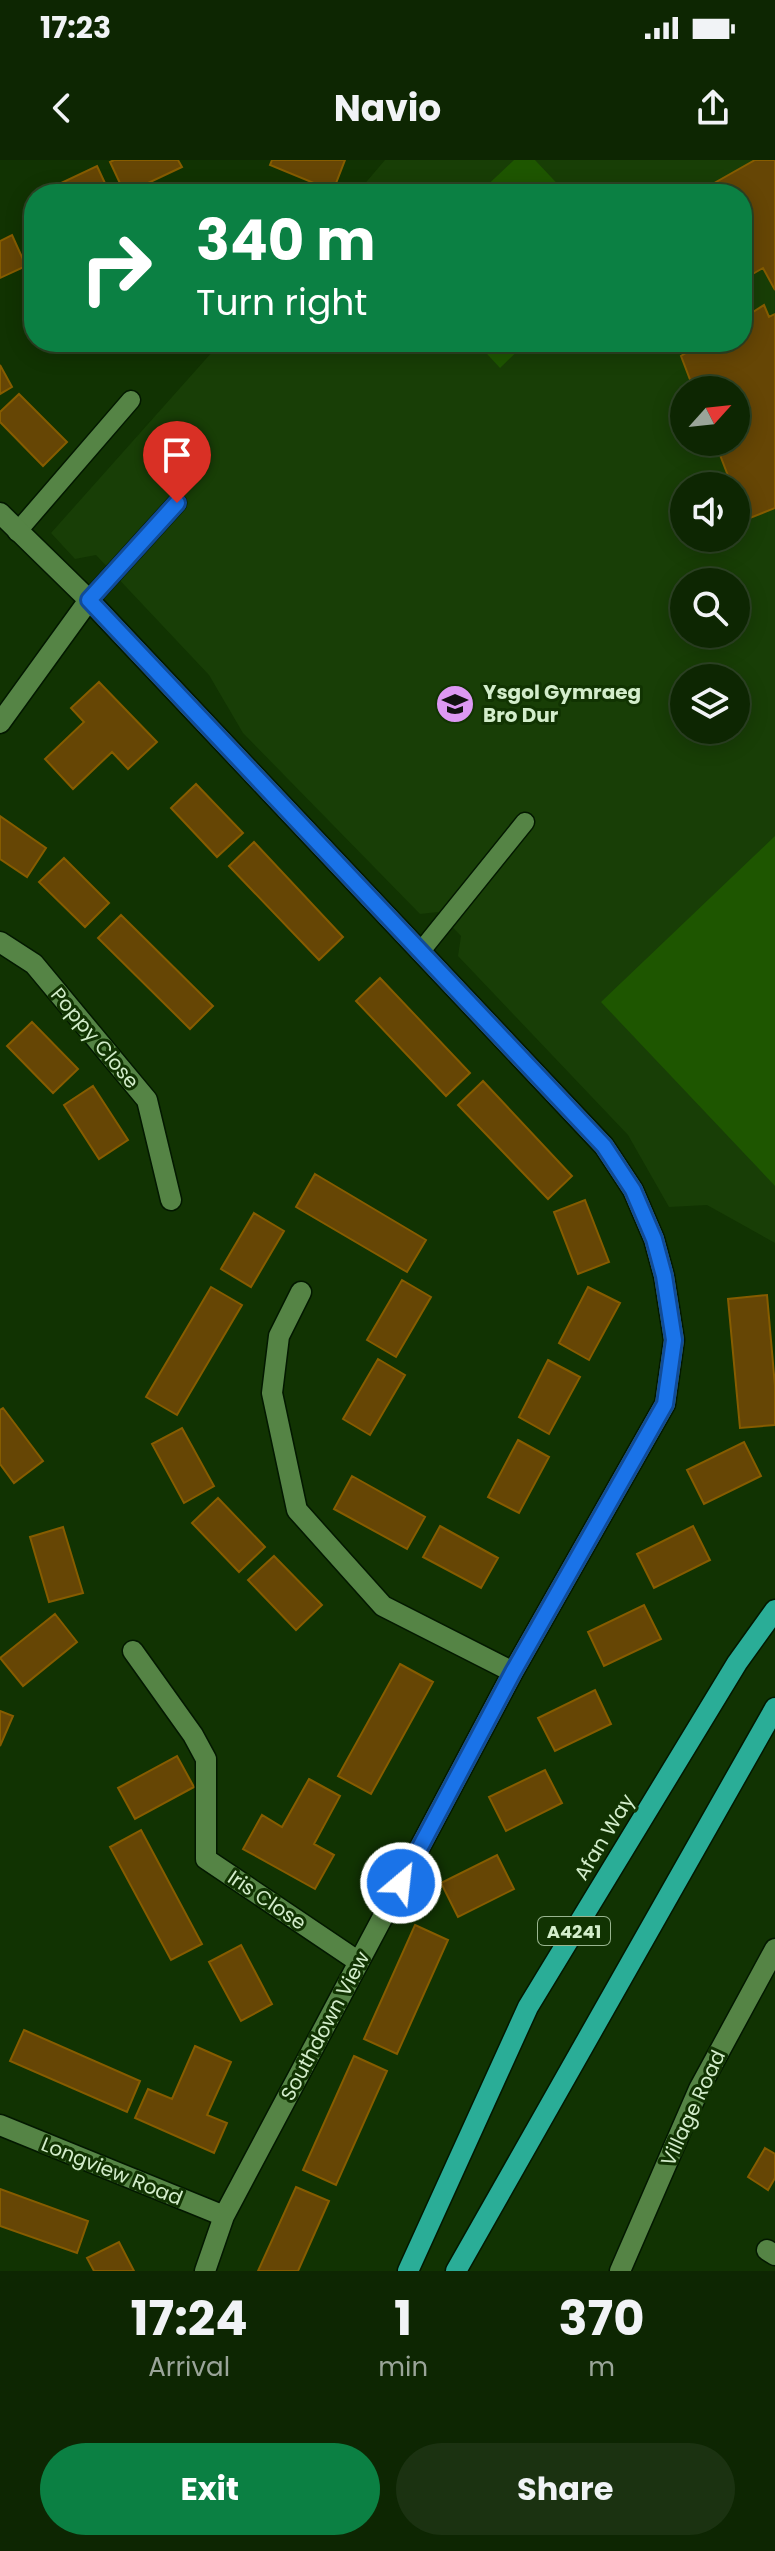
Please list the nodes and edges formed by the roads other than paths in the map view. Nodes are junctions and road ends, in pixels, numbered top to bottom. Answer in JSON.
{"nodes":[{"id":1,"x":131,"y":400,"type":"dead end"},
{"id":2,"x":177,"y":503,"type":"dead end"},
{"id":3,"x":0,"y":513,"type":"edge"},
{"id":4,"x":17,"y":532,"type":"junction"},
{"id":5,"x":89,"y":600,"type":"junction"},
{"id":6,"x":0,"y":723,"type":"edge"},
{"id":7,"x":525,"y":822,"type":"dead end"},
{"id":8,"x":0,"y":942,"type":"edge"},
{"id":9,"x":421,"y":951,"type":"junction"},
{"id":10,"x":171,"y":1200,"type":"dead end"},
{"id":11,"x":301,"y":1292,"type":"dead end"},
{"id":12,"x":775,"y":1610,"type":"edge"},
{"id":13,"x":133,"y":1651,"type":"dead end"},
{"id":14,"x":513,"y":1672,"type":"junction"},
{"id":15,"x":775,"y":1708,"type":"edge"},
{"id":16,"x":775,"y":1949,"type":"edge"},
{"id":17,"x":359,"y":1962,"type":"junction"},
{"id":18,"x":0,"y":2125,"type":"edge"},
{"id":19,"x":224,"y":2216,"type":"junction"},
{"id":20,"x":205,"y":2271,"type":"edge"},
{"id":21,"x":408,"y":2271,"type":"edge"},
{"id":22,"x":456,"y":2271,"type":"edge"},
{"id":23,"x":620,"y":2271,"type":"edge"}],
"edges":[{"from":1,"to":4,"type":"lane"},
{"from":2,"to":5,"type":"lane"},
{"from":3,"to":4,"type":"street","name":"Southdown View"},
{"from":4,"to":5,"type":"street","name":"Southdown View"},
{"from":5,"to":6,"type":"street"},
{"from":5,"to":9,"type":"street","name":"Southdown View"},
{"from":7,"to":9,"type":"lane"},
{"from":8,"to":10,"type":"street","name":"Poppy Close"},
{"from":9,"to":14,"type":"street","name":"Southdown View"},
{"from":11,"to":14,"type":"street"},
{"from":12,"to":21,"type":"main road","name":"Afan Way","number":"A4241"},
{"from":13,"to":17,"type":"street","name":"Iris Close"},
{"from":14,"to":17,"type":"street","name":"Southdown View"},
{"from":15,"to":22,"type":"main road","number":"A4241"},
{"from":16,"to":23,"type":"street","name":"Village Road"},
{"from":17,"to":19,"type":"street","name":"Southdown View"},
{"from":18,"to":19,"type":"street","name":"Longview Road"},
{"from":19,"to":20,"type":"street","name":"Southdown View"}]}
